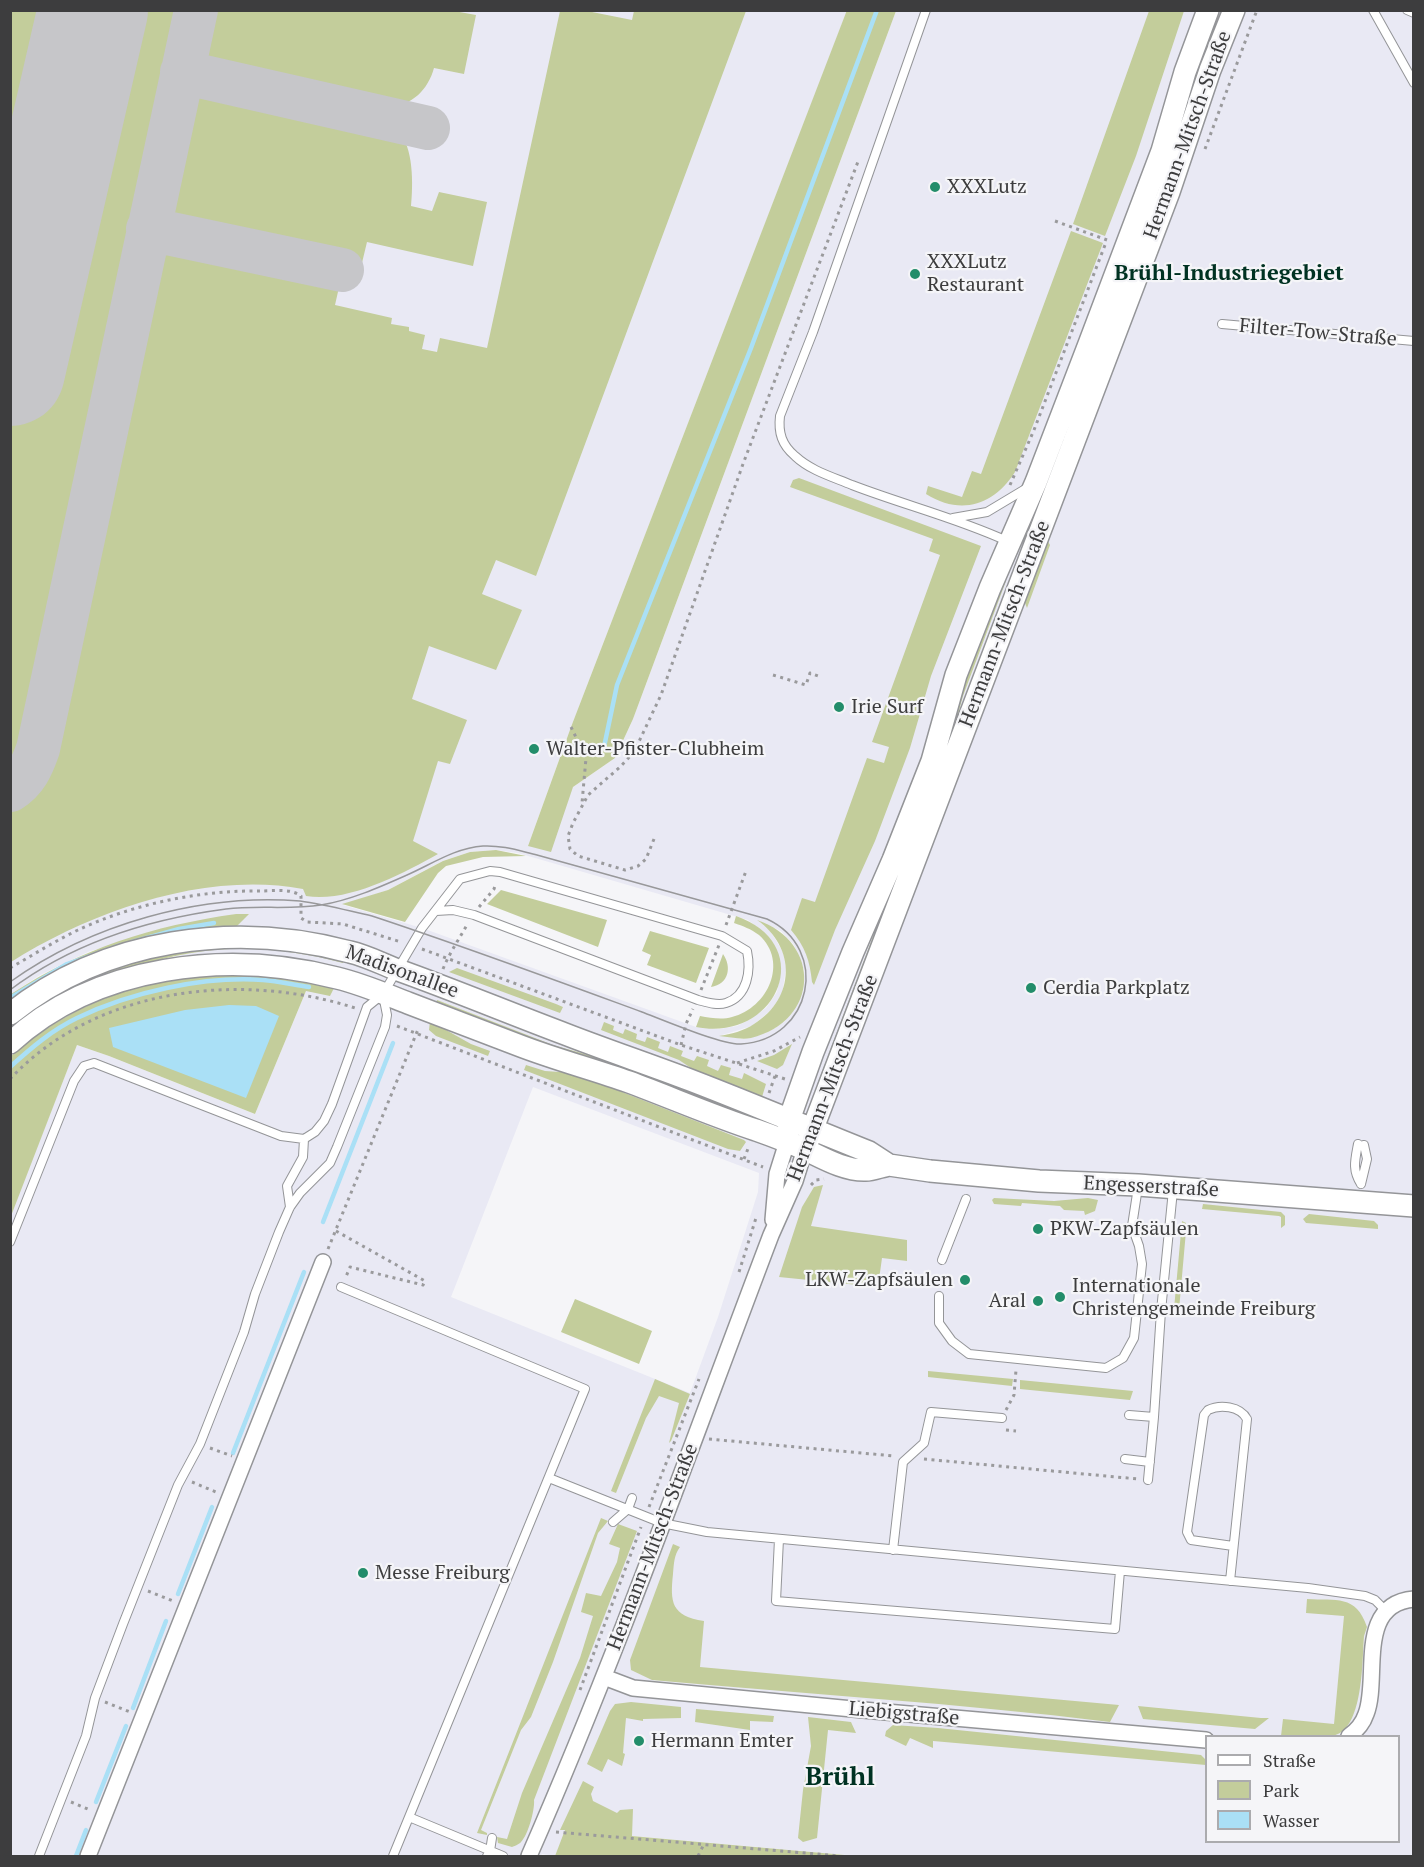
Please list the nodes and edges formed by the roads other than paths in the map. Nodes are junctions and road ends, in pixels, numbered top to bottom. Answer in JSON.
{"nodes":[{"id":1,"x":926,"y":10,"type":"edge"},
{"id":2,"x":1208,"y":10,"type":"edge"},
{"id":3,"x":1234,"y":10,"type":"edge"},
{"id":4,"x":1373,"y":10,"type":"edge"},
{"id":5,"x":1407,"y":10,"type":"edge"},
{"id":6,"x":1413,"y":13,"type":"edge"},
{"id":7,"x":1413,"y":83,"type":"edge"},
{"id":8,"x":1222,"y":324,"type":"dead end"},
{"id":9,"x":1413,"y":341,"type":"edge"},
{"id":10,"x":1036,"y":482,"type":"junction"},
{"id":11,"x":952,"y":519,"type":"junction"},
{"id":12,"x":1010,"y":543,"type":"junction"},
{"id":13,"x":1032,"y":552,"type":"junction"},
{"id":14,"x":436,"y":911,"type":"junction"},
{"id":15,"x":397,"y":969,"type":"junction"},
{"id":16,"x":383,"y":994,"type":"junction"},
{"id":17,"x":10,"y":1014,"type":"edge"},
{"id":18,"x":10,"y":1043,"type":"edge"},
{"id":19,"x":789,"y":1120,"type":"junction"},
{"id":20,"x":304,"y":1139,"type":"junction"},
{"id":21,"x":801,"y":1140,"type":"junction"},
{"id":22,"x":1138,"y":1185,"type":"junction"},
{"id":23,"x":1173,"y":1188,"type":"junction"},
{"id":24,"x":966,"y":1199,"type":"dead end"},
{"id":25,"x":1413,"y":1206,"type":"edge"},
{"id":26,"x":290,"y":1207,"type":"junction"},
{"id":27,"x":10,"y":1242,"type":"edge"},
{"id":28,"x":942,"y":1260,"type":"dead end"},
{"id":29,"x":323,"y":1262,"type":"dead end"},
{"id":30,"x":341,"y":1287,"type":"road end"},
{"id":31,"x":939,"y":1296,"type":"dead end"},
{"id":32,"x":1129,"y":1415,"type":"dead end"},
{"id":33,"x":1154,"y":1417,"type":"junction"},
{"id":34,"x":1002,"y":1418,"type":"road end"},
{"id":35,"x":1125,"y":1459,"type":"dead end"},
{"id":36,"x":1150,"y":1462,"type":"junction"},
{"id":37,"x":549,"y":1478,"type":"junction"},
{"id":38,"x":1146,"y":1480,"type":"road end"},
{"id":39,"x":632,"y":1498,"type":"dead end"},
{"id":40,"x":628,"y":1509,"type":"junction"},
{"id":41,"x":613,"y":1522,"type":"dead end"},
{"id":42,"x":662,"y":1522,"type":"junction"},
{"id":43,"x":779,"y":1539,"type":"junction"},
{"id":44,"x":1233,"y":1546,"type":"junction"},
{"id":45,"x":892,"y":1550,"type":"junction"},
{"id":46,"x":1120,"y":1571,"type":"junction"},
{"id":47,"x":1230,"y":1581,"type":"junction"},
{"id":48,"x":1413,"y":1599,"type":"edge"},
{"id":49,"x":1386,"y":1611,"type":"junction"},
{"id":50,"x":604,"y":1677,"type":"junction"},
{"id":51,"x":1351,"y":1735,"type":"edge"},
{"id":52,"x":1205,"y":1740,"type":"edge"},
{"id":53,"x":409,"y":1817,"type":"junction"},
{"id":54,"x":492,"y":1838,"type":"dead end"},
{"id":55,"x":489,"y":1854,"type":"edge"},
{"id":56,"x":39,"y":1857,"type":"edge"},
{"id":57,"x":88,"y":1857,"type":"edge"},
{"id":58,"x":393,"y":1857,"type":"edge"},
{"id":59,"x":503,"y":1857,"type":"edge"},
{"id":60,"x":529,"y":1857,"type":"edge"}],
"edges":[{"from":1,"to":11,"type":"lane"},
{"from":2,"to":10,"type":"main road","name":"Hermann-Mitsch-Straße"},
{"from":3,"to":13,"type":"main road","name":"Hermann-Mitsch-Straße"},
{"from":4,"to":7,"type":"lane"},
{"from":5,"to":6,"type":"lane"},
{"from":8,"to":9,"type":"lane","name":"Filter-Tow-Straße"},
{"from":10,"to":11,"type":"lane"},
{"from":10,"to":12,"type":"main road","name":"Hermann-Mitsch-Straße"},
{"from":11,"to":12,"type":"lane"},
{"from":12,"to":13,"type":"main road"},
{"from":12,"to":19,"type":"main road","name":"Hermann-Mitsch-Straße"},
{"from":13,"to":21,"type":"main road","name":"Hermann-Mitsch-Straße"},
{"from":14,"to":14,"type":"lane"},
{"from":14,"to":15,"type":"lane"},
{"from":15,"to":16,"type":"lane"},
{"from":15,"to":17,"type":"main road","name":"Madisonallee"},
{"from":15,"to":19,"type":"main road","name":"Madisonallee"},
{"from":16,"to":18,"type":"main road","name":"Madisonallee"},
{"from":16,"to":20,"type":"lane"},
{"from":16,"to":21,"type":"main road","name":"Madisonallee"},
{"from":16,"to":26,"type":"lane"},
{"from":19,"to":21,"type":"main road","name":"Hermann-Mitsch-Straße"},
{"from":20,"to":26,"type":"lane"},
{"from":20,"to":27,"type":"lane"},
{"from":21,"to":22,"type":"main road","name":"Engesserstraße"},
{"from":21,"to":42,"type":"street","name":"Hermann-Mitsch-Straße"},
{"from":22,"to":23,"type":"main road","name":"Engesserstraße"},
{"from":22,"to":31,"type":"lane"},
{"from":23,"to":25,"type":"main road","name":"Engesserstraße"},
{"from":23,"to":33,"type":"lane"},
{"from":24,"to":28,"type":"lane"},
{"from":26,"to":56,"type":"lane"},
{"from":29,"to":57,"type":"street"},
{"from":30,"to":37,"type":"lane"},
{"from":32,"to":33,"type":"lane"},
{"from":33,"to":36,"type":"lane"},
{"from":34,"to":45,"type":"lane"},
{"from":35,"to":36,"type":"lane"},
{"from":36,"to":38,"type":"lane"},
{"from":37,"to":40,"type":"lane"},
{"from":37,"to":53,"type":"lane"},
{"from":39,"to":40,"type":"lane"},
{"from":40,"to":41,"type":"lane"},
{"from":40,"to":42,"type":"lane"},
{"from":42,"to":43,"type":"lane"},
{"from":42,"to":50,"type":"street","name":"Hermann-Mitsch-Straße"},
{"from":43,"to":45,"type":"lane"},
{"from":43,"to":46,"type":"lane"},
{"from":44,"to":44,"type":"lane"},
{"from":44,"to":47,"type":"lane"},
{"from":45,"to":46,"type":"lane"},
{"from":46,"to":47,"type":"lane"},
{"from":47,"to":49,"type":"lane"},
{"from":48,"to":49,"type":"street"},
{"from":49,"to":51,"type":"street"},
{"from":50,"to":52,"type":"street","name":"Liebigstraße"},
{"from":50,"to":60,"type":"street","name":"Hermann-Mitsch-Straße"},
{"from":53,"to":55,"type":"lane"},
{"from":53,"to":58,"type":"lane"},
{"from":54,"to":55,"type":"lane"},
{"from":55,"to":59,"type":"lane"}]}
